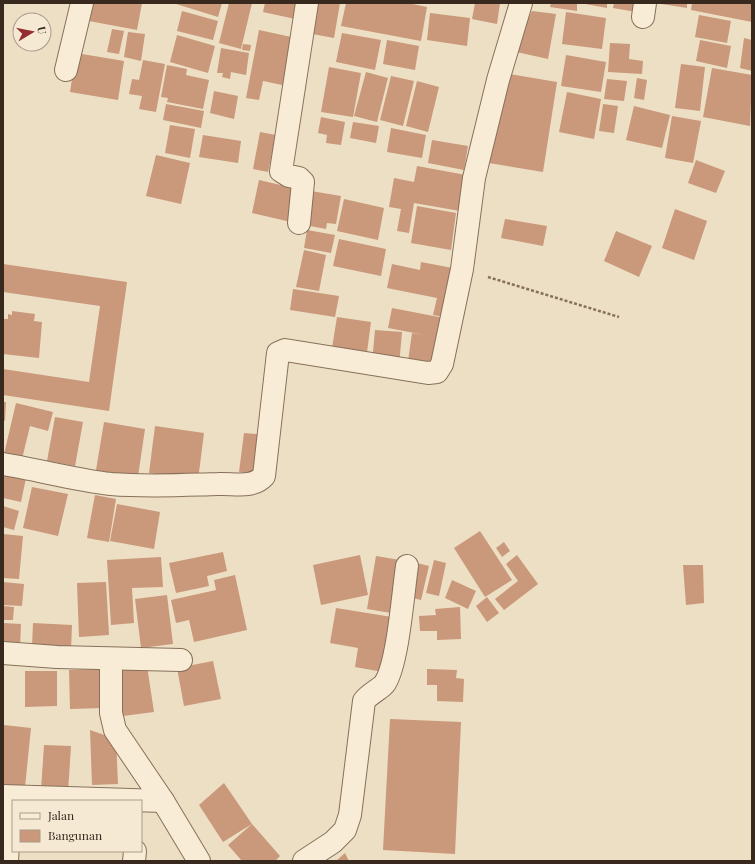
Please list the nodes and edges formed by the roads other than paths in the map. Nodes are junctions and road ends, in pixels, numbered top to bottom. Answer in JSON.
{"nodes":[{"id":1,"x":82,"y":3,"type":"edge"},
{"id":2,"x":307,"y":3,"type":"edge"},
{"id":3,"x":521,"y":3,"type":"edge"},
{"id":4,"x":66,"y":70,"type":"dead end"},
{"id":5,"x":299,"y":223,"type":"dead end"},
{"id":6,"x":3,"y":464,"type":"edge"},
{"id":7,"x":407,"y":566,"type":"dead end"},
{"id":8,"x":3,"y":653,"type":"edge"},
{"id":9,"x":111,"y":659,"type":"junction"},
{"id":10,"x":182,"y":660,"type":"dead end"},
{"id":11,"x":7,"y":797,"type":"edge"},
{"id":12,"x":139,"y":800,"type":"edge"},
{"id":13,"x":142,"y":800,"type":"edge"},
{"id":14,"x":163,"y":802,"type":"junction"},
{"id":15,"x":7,"y":861,"type":"edge"},
{"id":16,"x":199,"y":861,"type":"edge"},
{"id":17,"x":304,"y":861,"type":"edge"}],
"edges":[{"from":1,"to":4,"type":"street"},
{"from":2,"to":5,"type":"street"},
{"from":3,"to":6,"type":"street"},
{"from":7,"to":17,"type":"street"},
{"from":8,"to":9,"type":"street"},
{"from":9,"to":10,"type":"street"},
{"from":9,"to":14,"type":"street"},
{"from":11,"to":12,"type":"street"},
{"from":11,"to":15,"type":"street"},
{"from":13,"to":14,"type":"street"},
{"from":14,"to":16,"type":"street"}]}
